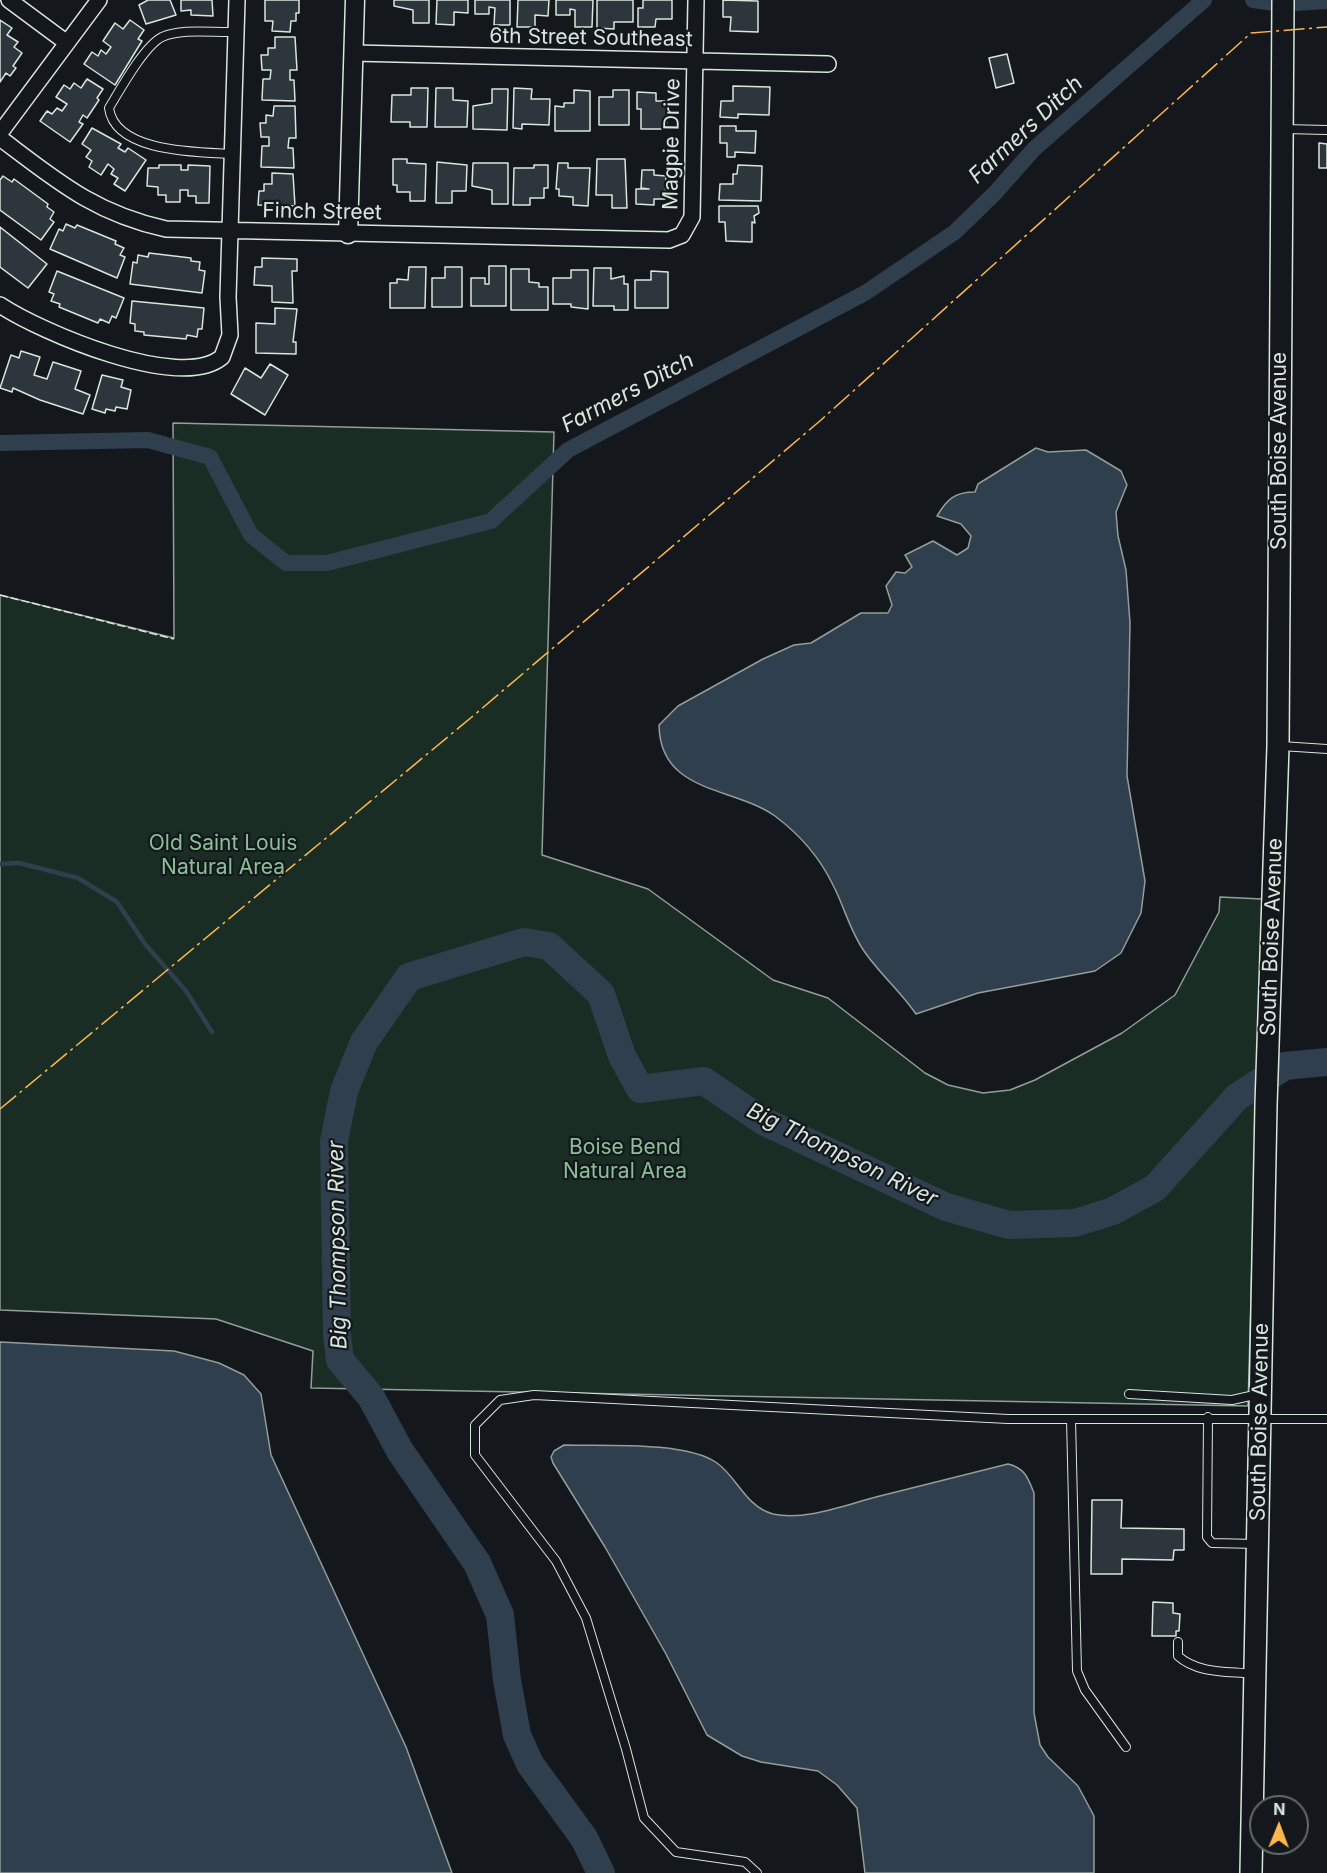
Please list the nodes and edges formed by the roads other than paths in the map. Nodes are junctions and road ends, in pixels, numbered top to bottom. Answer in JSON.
{"nodes":[{"id":1,"x":9,"y":0,"type":"edge"},
{"id":2,"x":99,"y":0,"type":"edge"},
{"id":3,"x":237,"y":0,"type":"edge"},
{"id":4,"x":355,"y":0,"type":"edge"},
{"id":5,"x":696,"y":0,"type":"edge"},
{"id":6,"x":1283,"y":0,"type":"edge"},
{"id":7,"x":236,"y":32,"type":"junction"},
{"id":8,"x":67,"y":43,"type":"junction"},
{"id":9,"x":353,"y":53,"type":"junction"},
{"id":10,"x":695,"y":62,"type":"junction"},
{"id":11,"x":828,"y":64,"type":"dead end"},
{"id":12,"x":1282,"y":129,"type":"junction"},
{"id":13,"x":1327,"y":130,"type":"edge"},
{"id":14,"x":0,"y":133,"type":"edge"},
{"id":15,"x":0,"y":138,"type":"edge"},
{"id":16,"x":233,"y":154,"type":"junction"},
{"id":17,"x":231,"y":232,"type":"junction"},
{"id":18,"x":348,"y":234,"type":"junction"},
{"id":19,"x":669,"y":240,"type":"joint"},
{"id":20,"x":0,"y":305,"type":"edge"},
{"id":21,"x":1278,"y":746,"type":"junction"},
{"id":22,"x":1327,"y":749,"type":"edge"},
{"id":23,"x":1129,"y":1394,"type":"dead end"},
{"id":24,"x":1260,"y":1394,"type":"junction"},
{"id":25,"x":1208,"y":1417,"type":"junction"},
{"id":26,"x":1260,"y":1417,"type":"junction"},
{"id":27,"x":1071,"y":1419,"type":"junction"},
{"id":28,"x":1327,"y":1419,"type":"edge"},
{"id":29,"x":1257,"y":1545,"type":"junction"},
{"id":30,"x":1178,"y":1642,"type":"dead end"},
{"id":31,"x":1255,"y":1675,"type":"junction"},
{"id":32,"x":1126,"y":1747,"type":"dead end"},
{"id":33,"x":757,"y":1873,"type":"edge"},
{"id":34,"x":1251,"y":1873,"type":"edge"}],
"edges":[{"from":1,"to":8,"type":"street"},
{"from":2,"to":8,"type":"street"},
{"from":3,"to":7,"type":"street"},
{"from":4,"to":9,"type":"street"},
{"from":5,"to":10,"type":"street","name":"Magpie Drive"},
{"from":6,"to":12,"type":"main road","name":"South Boise Avenue"},
{"from":7,"to":16,"type":"street"},
{"from":7,"to":16,"type":"lane"},
{"from":8,"to":14,"type":"street"},
{"from":9,"to":10,"type":"street","name":"6th Street Southeast"},
{"from":9,"to":18,"type":"street"},
{"from":10,"to":11,"type":"street","name":"6th Street Southeast"},
{"from":10,"to":19,"type":"street","name":"Magpie Drive"},
{"from":12,"to":13,"type":"lane"},
{"from":12,"to":21,"type":"main road","name":"South Boise Avenue"},
{"from":15,"to":17,"type":"street","name":"Finch Street"},
{"from":16,"to":17,"type":"street"},
{"from":17,"to":18,"type":"street","name":"Finch Street"},
{"from":17,"to":20,"type":"street"},
{"from":18,"to":19,"type":"street","name":"Finch Street"},
{"from":21,"to":22,"type":"lane"},
{"from":21,"to":24,"type":"main road","name":"South Boise Avenue"},
{"from":23,"to":24,"type":"lane"},
{"from":24,"to":26,"type":"main road","name":"South Boise Avenue"},
{"from":25,"to":26,"type":"lane"},
{"from":25,"to":27,"type":"lane"},
{"from":25,"to":29,"type":"lane"},
{"from":26,"to":28,"type":"lane"},
{"from":26,"to":29,"type":"main road","name":"South Boise Avenue"},
{"from":27,"to":32,"type":"lane"},
{"from":27,"to":33,"type":"lane"},
{"from":29,"to":31,"type":"main road","name":"South Boise Avenue"},
{"from":30,"to":31,"type":"lane"},
{"from":31,"to":34,"type":"main road","name":"South Boise Avenue"}]}
